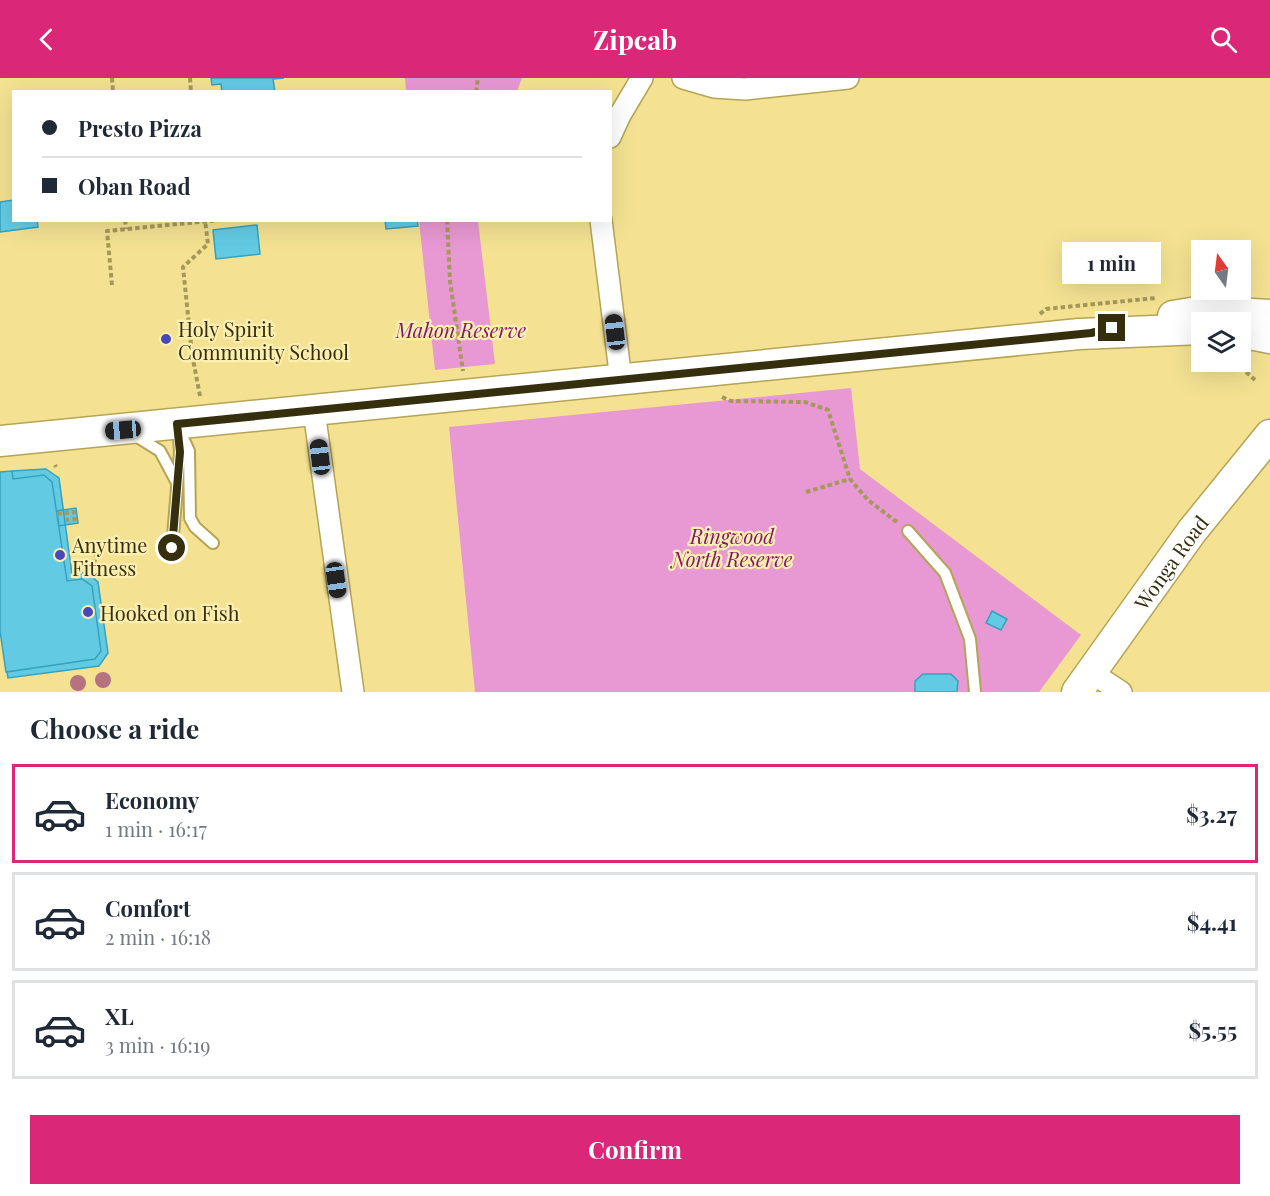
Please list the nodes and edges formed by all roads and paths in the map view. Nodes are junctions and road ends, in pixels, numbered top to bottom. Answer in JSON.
{"nodes":[{"id":1,"x":642,"y":78,"type":"edge"},
{"id":2,"x":683,"y":78,"type":"edge"},
{"id":3,"x":848,"y":78,"type":"edge"},
{"id":4,"x":612,"y":132,"type":"edge"},
{"id":5,"x":125,"y":222,"type":"edge"},
{"id":6,"x":195,"y":222,"type":"edge"},
{"id":7,"x":205,"y":222,"type":"edge"},
{"id":8,"x":447,"y":222,"type":"edge"},
{"id":9,"x":601,"y":222,"type":"edge"},
{"id":10,"x":126,"y":229,"type":"junction"},
{"id":11,"x":112,"y":285,"type":"dead end"},
{"id":12,"x":1270,"y":315,"type":"edge"},
{"id":13,"x":1191,"y":329,"type":"edge"},
{"id":14,"x":1091,"y":333,"type":"junction"},
{"id":15,"x":1251,"y":334,"type":"edge"},
{"id":16,"x":1270,"y":338,"type":"edge"},
{"id":17,"x":1246,"y":372,"type":"edge"},
{"id":18,"x":621,"y":380,"type":"junction"},
{"id":19,"x":1255,"y":380,"type":"dead end"},
{"id":20,"x":200,"y":396,"type":"dead end"},
{"id":21,"x":466,"y":396,"type":"junction"},
{"id":22,"x":722,"y":397,"type":"dead end"},
{"id":23,"x":314,"y":411,"type":"junction"},
{"id":24,"x":177,"y":424,"type":"junction"},
{"id":25,"x":123,"y":430,"type":"junction"},
{"id":26,"x":1268,"y":439,"type":"edge"},
{"id":27,"x":0,"y":441,"type":"edge"},
{"id":28,"x":850,"y":479,"type":"junction"},
{"id":29,"x":176,"y":481,"type":"junction"},
{"id":30,"x":806,"y":492,"type":"dead end"},
{"id":31,"x":57,"y":514,"type":"dead end"},
{"id":32,"x":66,"y":520,"type":"dead end"},
{"id":33,"x":908,"y":531,"type":"joint"},
{"id":34,"x":213,"y":543,"type":"dead end"},
{"id":35,"x":172,"y":548,"type":"dead end"},
{"id":36,"x":96,"y":554,"type":"dead end"},
{"id":37,"x":93,"y":564,"type":"dead end"},
{"id":38,"x":1085,"y":682,"type":"edge"},
{"id":39,"x":353,"y":692,"type":"edge"},
{"id":40,"x":975,"y":692,"type":"edge"},
{"id":41,"x":1122,"y":692,"type":"edge"}],
"edges":[{"from":1,"to":4,"type":"street"},
{"from":2,"to":3,"type":"street"},
{"from":5,"to":10,"type":"path"},
{"from":6,"to":10,"type":"path"},
{"from":7,"to":20,"type":"path"},
{"from":8,"to":21,"type":"path"},
{"from":9,"to":18,"type":"street"},
{"from":10,"to":11,"type":"path"},
{"from":12,"to":14,"type":"main road"},
{"from":13,"to":14,"type":"main road"},
{"from":14,"to":18,"type":"main road"},
{"from":15,"to":16,"type":"main road"},
{"from":17,"to":19,"type":"path"},
{"from":18,"to":21,"type":"main road"},
{"from":21,"to":23,"type":"main road"},
{"from":22,"to":28,"type":"path"},
{"from":23,"to":24,"type":"main road"},
{"from":23,"to":39,"type":"street"},
{"from":24,"to":25,"type":"main road"},
{"from":24,"to":29,"type":"lane"},
{"from":24,"to":34,"type":"lane"},
{"from":25,"to":27,"type":"main road"},
{"from":25,"to":29,"type":"lane"},
{"from":26,"to":38,"type":"main road","name":"Wonga Road"},
{"from":28,"to":30,"type":"path"},
{"from":28,"to":33,"type":"path"},
{"from":29,"to":35,"type":"lane"},
{"from":31,"to":32,"type":"path"},
{"from":33,"to":40,"type":"lane"},
{"from":36,"to":37,"type":"path"},
{"from":38,"to":41,"type":"street"}]}
